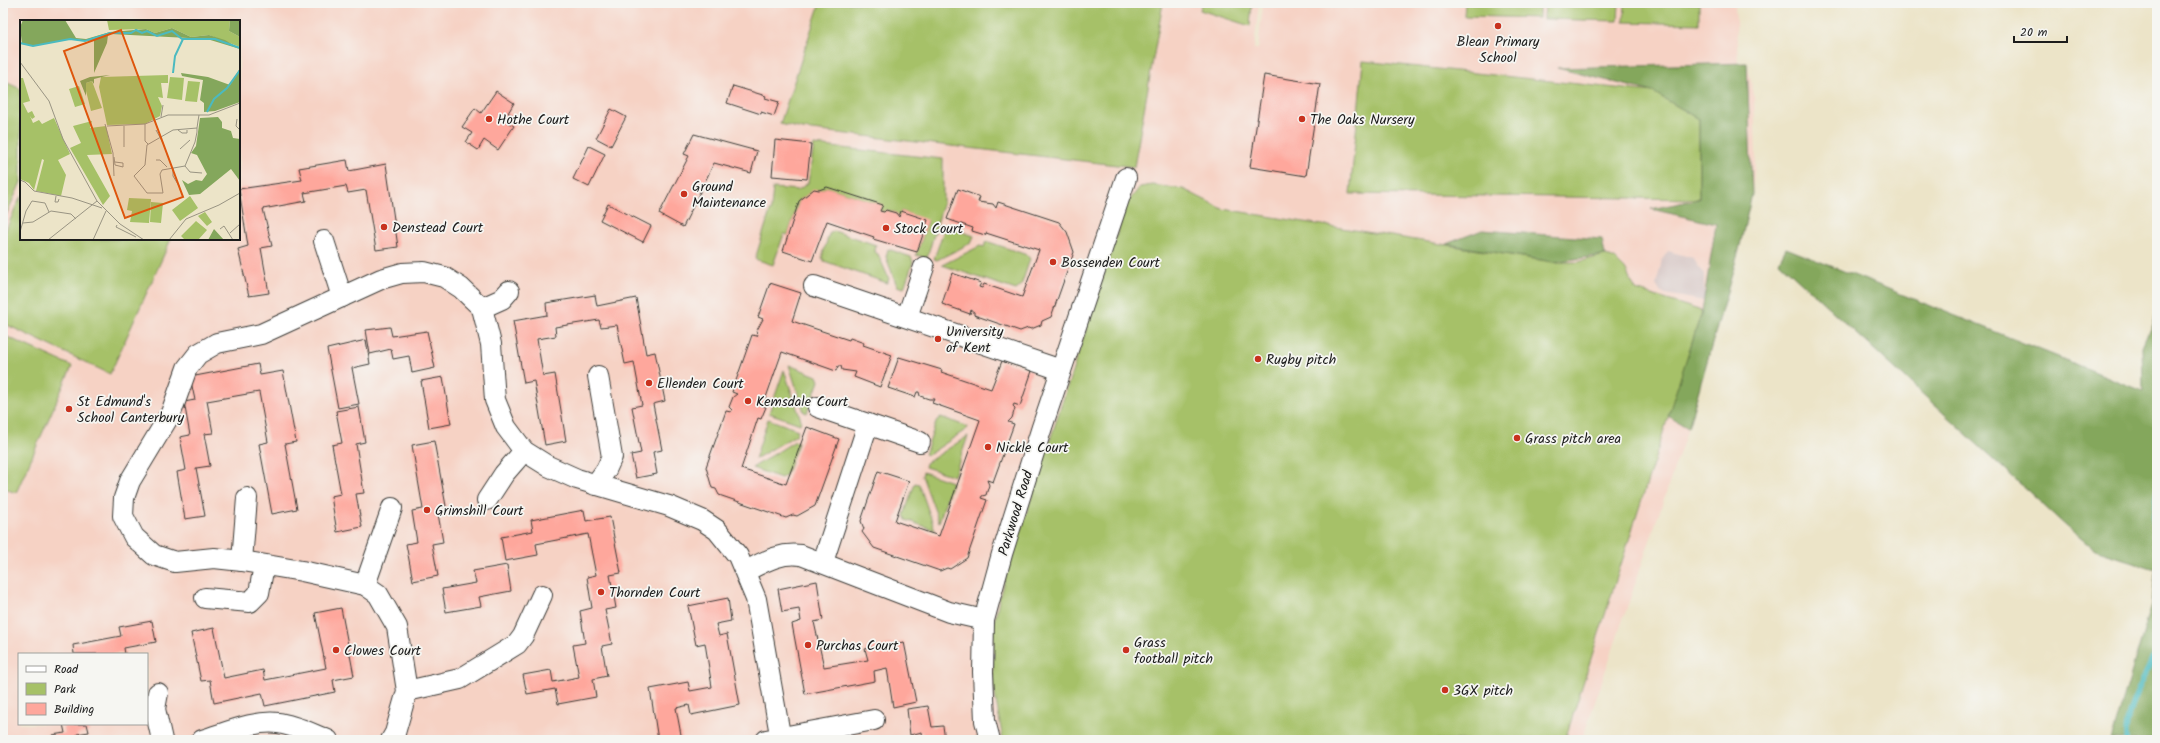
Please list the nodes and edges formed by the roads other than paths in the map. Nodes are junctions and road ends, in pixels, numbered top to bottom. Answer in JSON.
{"nodes":[{"id":1,"x":1126,"y":178,"type":"dead end"},
{"id":2,"x":324,"y":241,"type":"dead end"},
{"id":3,"x":924,"y":267,"type":"dead end"},
{"id":4,"x":814,"y":286,"type":"dead end"},
{"id":5,"x":509,"y":291,"type":"dead end"},
{"id":6,"x":342,"y":297,"type":"junction"},
{"id":7,"x":482,"y":308,"type":"junction"},
{"id":8,"x":907,"y":317,"type":"junction"},
{"id":9,"x":1061,"y":370,"type":"junction"},
{"id":10,"x":598,"y":376,"type":"dead end"},
{"id":11,"x":818,"y":407,"type":"dead end"},
{"id":12,"x":868,"y":424,"type":"junction"},
{"id":13,"x":920,"y":442,"type":"dead end"},
{"id":14,"x":524,"y":451,"type":"junction"},
{"id":15,"x":595,"y":485,"type":"junction"},
{"id":16,"x":247,"y":498,"type":"dead end"},
{"id":17,"x":487,"y":500,"type":"dead end"},
{"id":18,"x":392,"y":508,"type":"dead end"},
{"id":19,"x":242,"y":561,"type":"junction"},
{"id":20,"x":823,"y":562,"type":"junction"},
{"id":21,"x":264,"y":565,"type":"junction"},
{"id":22,"x":746,"y":571,"type":"junction"},
{"id":23,"x":366,"y":585,"type":"junction"},
{"id":24,"x":542,"y":594,"type":"dead end"},
{"id":25,"x":204,"y":598,"type":"dead end"},
{"id":26,"x":984,"y":620,"type":"junction"},
{"id":27,"x":407,"y":691,"type":"junction"},
{"id":28,"x":158,"y":693,"type":"dead end"},
{"id":29,"x":874,"y":720,"type":"dead end"},
{"id":30,"x":776,"y":739,"type":"edge"},
{"id":31,"x":162,"y":740,"type":"edge"},
{"id":32,"x":202,"y":740,"type":"edge"},
{"id":33,"x":328,"y":740,"type":"edge"},
{"id":34,"x":391,"y":740,"type":"edge"},
{"id":35,"x":990,"y":740,"type":"edge"}],
"edges":[{"from":1,"to":9,"type":"street","name":"Parkwood Road"},
{"from":2,"to":6,"type":"street"},
{"from":3,"to":8,"type":"street"},
{"from":4,"to":8,"type":"street"},
{"from":5,"to":7,"type":"street"},
{"from":6,"to":7,"type":"street"},
{"from":6,"to":19,"type":"street"},
{"from":7,"to":14,"type":"street"},
{"from":8,"to":9,"type":"street"},
{"from":9,"to":26,"type":"street","name":"Parkwood Road"},
{"from":10,"to":15,"type":"street"},
{"from":11,"to":12,"type":"street"},
{"from":12,"to":13,"type":"street"},
{"from":12,"to":20,"type":"street"},
{"from":14,"to":15,"type":"street"},
{"from":14,"to":17,"type":"street"},
{"from":15,"to":22,"type":"street"},
{"from":16,"to":19,"type":"street"},
{"from":18,"to":23,"type":"street"},
{"from":19,"to":21,"type":"street"},
{"from":20,"to":22,"type":"street"},
{"from":20,"to":26,"type":"street"},
{"from":21,"to":23,"type":"street"},
{"from":21,"to":25,"type":"street"},
{"from":22,"to":30,"type":"street"},
{"from":23,"to":27,"type":"street"},
{"from":24,"to":27,"type":"street"},
{"from":26,"to":35,"type":"street","name":"Parkwood Road"},
{"from":27,"to":34,"type":"street"},
{"from":28,"to":31,"type":"street"},
{"from":29,"to":30,"type":"street"},
{"from":32,"to":33,"type":"street"}]}
